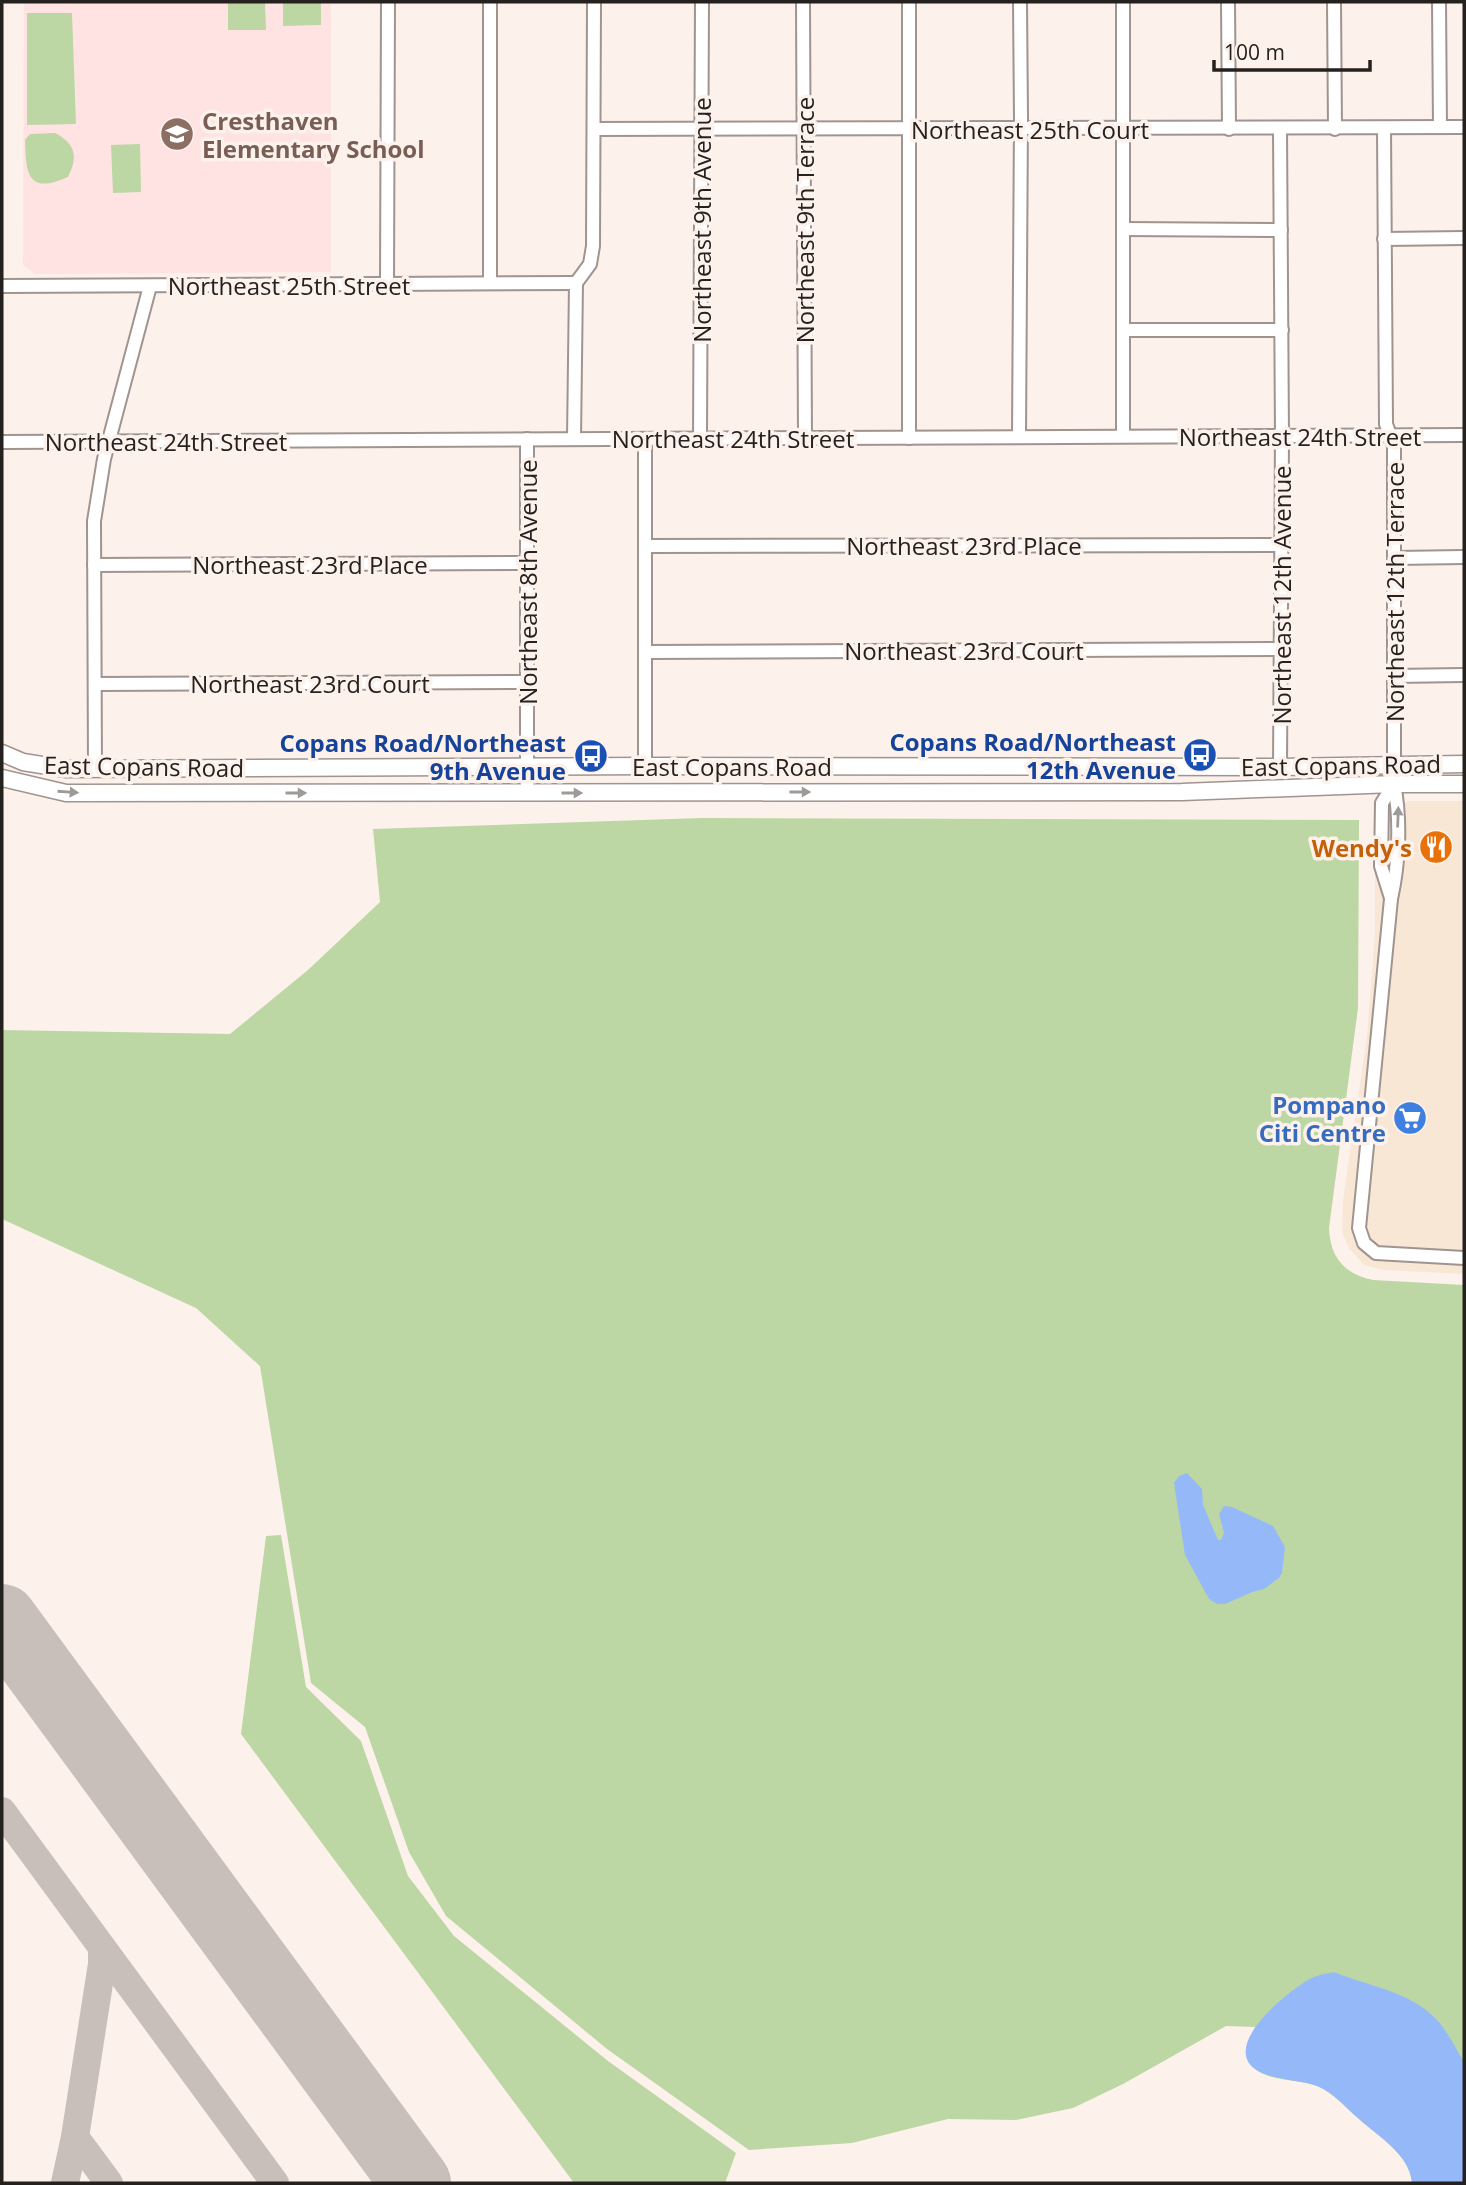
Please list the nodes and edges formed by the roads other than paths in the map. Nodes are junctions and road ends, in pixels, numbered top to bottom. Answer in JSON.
{"nodes":[{"id":1,"x":388,"y":2,"type":"edge"},
{"id":2,"x":490,"y":2,"type":"edge"},
{"id":3,"x":594,"y":2,"type":"edge"},
{"id":4,"x":702,"y":2,"type":"edge"},
{"id":5,"x":803,"y":2,"type":"edge"},
{"id":6,"x":909,"y":2,"type":"edge"},
{"id":7,"x":1020,"y":2,"type":"edge"},
{"id":8,"x":1123,"y":2,"type":"edge"},
{"id":9,"x":1228,"y":2,"type":"edge"},
{"id":10,"x":1334,"y":2,"type":"edge"},
{"id":11,"x":1439,"y":2,"type":"edge"},
{"id":12,"x":1440,"y":127,"type":"junction"},
{"id":13,"x":1464,"y":127,"type":"edge"},
{"id":14,"x":1335,"y":128,"type":"junction"},
{"id":15,"x":1384,"y":128,"type":"junction"},
{"id":16,"x":595,"y":129,"type":"junction"},
{"id":17,"x":701,"y":129,"type":"junction"},
{"id":18,"x":803,"y":129,"type":"junction"},
{"id":19,"x":908,"y":129,"type":"junction"},
{"id":20,"x":1021,"y":129,"type":"junction"},
{"id":21,"x":1123,"y":129,"type":"junction"},
{"id":22,"x":1229,"y":129,"type":"junction"},
{"id":23,"x":1280,"y":129,"type":"junction"},
{"id":24,"x":1123,"y":229,"type":"junction"},
{"id":25,"x":1281,"y":230,"type":"junction"},
{"id":26,"x":1464,"y":238,"type":"edge"},
{"id":27,"x":1384,"y":239,"type":"junction"},
{"id":28,"x":490,"y":283,"type":"junction"},
{"id":29,"x":576,"y":283,"type":"junction"},
{"id":30,"x":387,"y":284,"type":"junction"},
{"id":31,"x":150,"y":285,"type":"junction"},
{"id":32,"x":2,"y":286,"type":"edge"},
{"id":33,"x":1124,"y":330,"type":"junction"},
{"id":34,"x":1282,"y":330,"type":"junction"},
{"id":35,"x":1392,"y":435,"type":"junction"},
{"id":36,"x":1464,"y":435,"type":"edge"},
{"id":37,"x":1123,"y":436,"type":"junction"},
{"id":38,"x":1282,"y":436,"type":"junction"},
{"id":39,"x":1019,"y":437,"type":"junction"},
{"id":40,"x":805,"y":438,"type":"junction"},
{"id":41,"x":909,"y":438,"type":"junction"},
{"id":42,"x":527,"y":439,"type":"junction"},
{"id":43,"x":574,"y":439,"type":"junction"},
{"id":44,"x":646,"y":439,"type":"junction"},
{"id":45,"x":700,"y":439,"type":"junction"},
{"id":46,"x":108,"y":441,"type":"junction"},
{"id":47,"x":2,"y":442,"type":"edge"},
{"id":48,"x":1282,"y":545,"type":"junction"},
{"id":49,"x":646,"y":546,"type":"junction"},
{"id":50,"x":1464,"y":557,"type":"edge"},
{"id":51,"x":1395,"y":558,"type":"junction"},
{"id":52,"x":527,"y":563,"type":"junction"},
{"id":53,"x":94,"y":565,"type":"junction"},
{"id":54,"x":1282,"y":649,"type":"junction"},
{"id":55,"x":646,"y":652,"type":"junction"},
{"id":56,"x":1464,"y":675,"type":"edge"},
{"id":57,"x":1393,"y":676,"type":"junction"},
{"id":58,"x":526,"y":682,"type":"junction"},
{"id":59,"x":94,"y":684,"type":"junction"},
{"id":60,"x":2,"y":753,"type":"edge"},
{"id":61,"x":1394,"y":764,"type":"junction"},
{"id":62,"x":1464,"y":764,"type":"edge"},
{"id":63,"x":645,"y":766,"type":"junction"},
{"id":64,"x":527,"y":767,"type":"junction"},
{"id":65,"x":1280,"y":767,"type":"junction"},
{"id":66,"x":95,"y":769,"type":"junction"},
{"id":67,"x":2,"y":778,"type":"edge"},
{"id":68,"x":1394,"y":784,"type":"junction"},
{"id":69,"x":1464,"y":784,"type":"edge"},
{"id":70,"x":527,"y":793,"type":"junction"},
{"id":71,"x":1464,"y":1258,"type":"edge"}],
"edges":[{"from":1,"to":30,"type":"street"},
{"from":2,"to":28,"type":"street"},
{"from":3,"to":16,"type":"street"},
{"from":4,"to":17,"type":"street","name":"Northeast 9th Avenue"},
{"from":5,"to":18,"type":"street","name":"Northeast 9th Terrace"},
{"from":6,"to":19,"type":"street"},
{"from":7,"to":20,"type":"street"},
{"from":8,"to":21,"type":"street"},
{"from":9,"to":22,"type":"street"},
{"from":10,"to":14,"type":"street"},
{"from":11,"to":12,"type":"street"},
{"from":12,"to":13,"type":"street","name":"Northeast 25th Court"},
{"from":12,"to":15,"type":"street","name":"Northeast 25th Court"},
{"from":14,"to":15,"type":"street","name":"Northeast 25th Court"},
{"from":14,"to":23,"type":"street","name":"Northeast 25th Court"},
{"from":15,"to":27,"type":"street","name":"Northeast 12th Terrace"},
{"from":16,"to":17,"type":"street","name":"Northeast 25th Court"},
{"from":16,"to":29,"type":"street"},
{"from":17,"to":18,"type":"street","name":"Northeast 25th Court"},
{"from":17,"to":45,"type":"street","name":"Northeast 9th Avenue"},
{"from":18,"to":19,"type":"street","name":"Northeast 25th Court"},
{"from":18,"to":40,"type":"street","name":"Northeast 9th Terrace"},
{"from":19,"to":20,"type":"street","name":"Northeast 25th Court"},
{"from":19,"to":41,"type":"street"},
{"from":20,"to":21,"type":"street","name":"Northeast 25th Court"},
{"from":20,"to":39,"type":"street"},
{"from":21,"to":22,"type":"street","name":"Northeast 25th Court"},
{"from":21,"to":24,"type":"street"},
{"from":22,"to":23,"type":"street","name":"Northeast 25th Court"},
{"from":23,"to":25,"type":"street","name":"Northeast 12th Avenue"},
{"from":24,"to":25,"type":"street"},
{"from":24,"to":33,"type":"street"},
{"from":25,"to":34,"type":"street","name":"Northeast 12th Avenue"},
{"from":26,"to":27,"type":"street"},
{"from":27,"to":35,"type":"street","name":"Northeast 12th Terrace"},
{"from":28,"to":29,"type":"street","name":"Northeast 25th Street"},
{"from":28,"to":30,"type":"street","name":"Northeast 25th Street"},
{"from":29,"to":43,"type":"street"},
{"from":30,"to":31,"type":"street","name":"Northeast 25th Street"},
{"from":31,"to":32,"type":"street","name":"Northeast 25th Street"},
{"from":31,"to":46,"type":"street"},
{"from":33,"to":34,"type":"street"},
{"from":33,"to":37,"type":"street"},
{"from":34,"to":38,"type":"street","name":"Northeast 12th Avenue"},
{"from":35,"to":36,"type":"street","name":"Northeast 24th Street"},
{"from":35,"to":38,"type":"street","name":"Northeast 24th Street"},
{"from":35,"to":51,"type":"street","name":"Northeast 12th Terrace"},
{"from":37,"to":38,"type":"street","name":"Northeast 24th Street"},
{"from":37,"to":39,"type":"street","name":"Northeast 24th Street"},
{"from":38,"to":48,"type":"street","name":"Northeast 12th Avenue"},
{"from":39,"to":41,"type":"street","name":"Northeast 24th Street"},
{"from":40,"to":41,"type":"street","name":"Northeast 24th Street"},
{"from":40,"to":45,"type":"street","name":"Northeast 24th Street"},
{"from":42,"to":43,"type":"street","name":"Northeast 24th Street"},
{"from":42,"to":46,"type":"street","name":"Northeast 24th Street"},
{"from":42,"to":52,"type":"street","name":"Northeast 8th Avenue"},
{"from":43,"to":44,"type":"street","name":"Northeast 24th Street"},
{"from":44,"to":45,"type":"street","name":"Northeast 24th Street"},
{"from":44,"to":49,"type":"street"},
{"from":46,"to":47,"type":"street","name":"Northeast 24th Street"},
{"from":46,"to":53,"type":"street"},
{"from":48,"to":49,"type":"street","name":"Northeast 23rd Place"},
{"from":48,"to":54,"type":"street","name":"Northeast 12th Avenue"},
{"from":49,"to":55,"type":"street"},
{"from":50,"to":51,"type":"street"},
{"from":51,"to":57,"type":"street","name":"Northeast 12th Terrace"},
{"from":52,"to":53,"type":"street","name":"Northeast 23rd Place"},
{"from":52,"to":58,"type":"street","name":"Northeast 8th Avenue"},
{"from":53,"to":59,"type":"street"},
{"from":54,"to":55,"type":"street","name":"Northeast 23rd Court"},
{"from":54,"to":65,"type":"street","name":"Northeast 12th Avenue"},
{"from":55,"to":63,"type":"street"},
{"from":56,"to":57,"type":"street"},
{"from":57,"to":61,"type":"street","name":"Northeast 12th Terrace"},
{"from":58,"to":59,"type":"street","name":"Northeast 23rd Court"},
{"from":58,"to":64,"type":"street","name":"Northeast 8th Avenue"},
{"from":59,"to":66,"type":"street"},
{"from":60,"to":66,"type":"main road","name":"East Copans Road"},
{"from":61,"to":62,"type":"main road","name":"East Copans Road"},
{"from":61,"to":65,"type":"main road","name":"East Copans Road"},
{"from":61,"to":68,"type":"street","name":"Northeast 12th Terrace"},
{"from":63,"to":64,"type":"main road","name":"East Copans Road"},
{"from":63,"to":65,"type":"main road","name":"East Copans Road"},
{"from":64,"to":66,"type":"main road","name":"East Copans Road"},
{"from":64,"to":70,"type":"street","name":"Northeast 8th Avenue"},
{"from":67,"to":70,"type":"main road","name":"East Copans Road","one_way":true},
{"from":68,"to":69,"type":"main road","name":"East Copans Road"},
{"from":70,"to":68,"type":"main road","name":"East Copans Road","one_way":true},
{"from":68,"to":71,"type":"street"}]}
